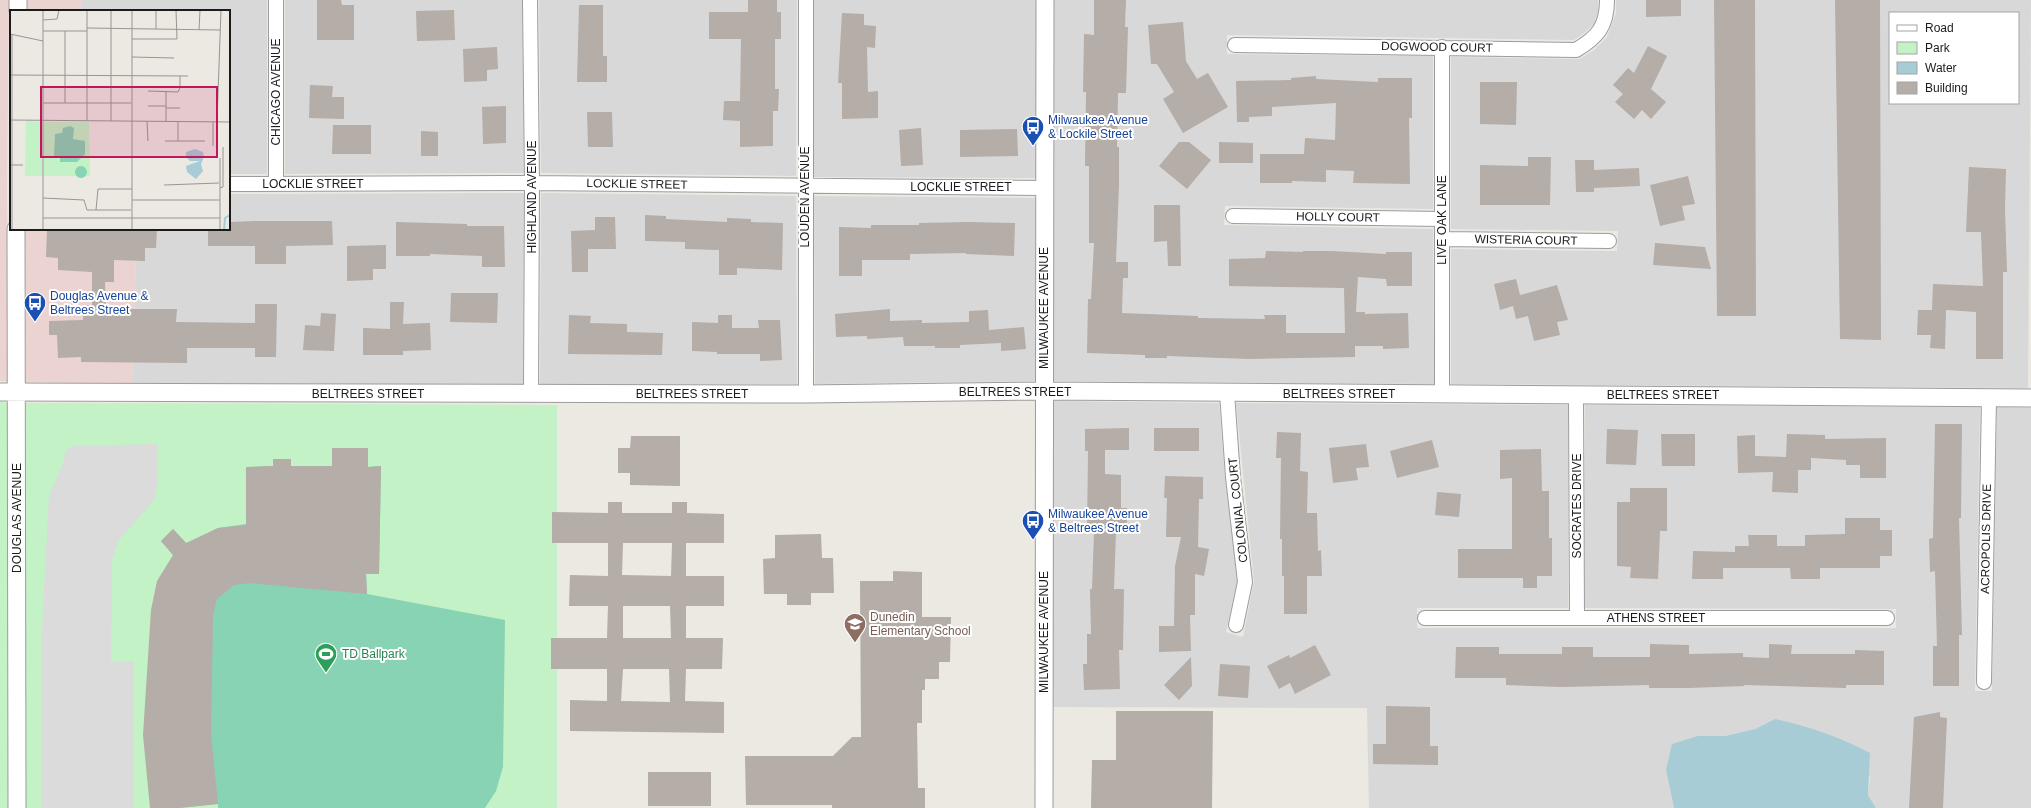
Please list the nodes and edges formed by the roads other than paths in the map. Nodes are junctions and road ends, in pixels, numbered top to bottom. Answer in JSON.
{"nodes":[{"id":1,"x":276,"y":0,"type":"edge"},
{"id":2,"x":530,"y":0,"type":"edge"},
{"id":3,"x":806,"y":0,"type":"edge"},
{"id":4,"x":1044,"y":0,"type":"edge"},
{"id":5,"x":1607,"y":0,"type":"edge"},
{"id":6,"x":1235,"y":45,"type":"dead end"},
{"id":7,"x":1442,"y":47,"type":"junction"},
{"id":8,"x":532,"y":183,"type":"junction"},
{"id":9,"x":230,"y":184,"type":"edge"},
{"id":10,"x":276,"y":184,"type":"junction"},
{"id":11,"x":805,"y":187,"type":"junction"},
{"id":12,"x":1044,"y":188,"type":"junction"},
{"id":13,"x":1233,"y":216,"type":"dead end"},
{"id":14,"x":1442,"y":219,"type":"junction"},
{"id":15,"x":16,"y":230,"type":"edge"},
{"id":16,"x":1442,"y":239,"type":"junction"},
{"id":17,"x":1609,"y":241,"type":"dead end"},
{"id":18,"x":1044,"y":391,"type":"junction"},
{"id":19,"x":0,"y":392,"type":"edge"},
{"id":20,"x":1227,"y":393,"type":"junction"},
{"id":21,"x":18,"y":394,"type":"junction"},
{"id":22,"x":531,"y":394,"type":"junction"},
{"id":23,"x":806,"y":394,"type":"junction"},
{"id":24,"x":1442,"y":394,"type":"junction"},
{"id":25,"x":1576,"y":395,"type":"junction"},
{"id":26,"x":1989,"y":397,"type":"junction"},
{"id":27,"x":2031,"y":398,"type":"edge"},
{"id":28,"x":1425,"y":618,"type":"dead end"},
{"id":29,"x":1577,"y":618,"type":"junction"},
{"id":30,"x":1887,"y":618,"type":"dead end"},
{"id":31,"x":1236,"y":625,"type":"dead end"},
{"id":32,"x":1984,"y":682,"type":"dead end"},
{"id":33,"x":17,"y":808,"type":"edge"},
{"id":34,"x":1044,"y":808,"type":"edge"}],
"edges":[{"from":1,"to":10,"type":"street","name":"CHICAGO AVENUE"},
{"from":2,"to":8,"type":"street","name":"HIGHLAND AVENUE"},
{"from":3,"to":11,"type":"street","name":"LOUDEN AVENUE"},
{"from":4,"to":12,"type":"street","name":"MILWAUKEE AVENUE"},
{"from":5,"to":7,"type":"street","name":"DOGWOOD COURT"},
{"from":6,"to":7,"type":"street","name":"DOGWOOD COURT"},
{"from":7,"to":14,"type":"street","name":"LIVE OAK LANE"},
{"from":8,"to":10,"type":"street","name":"LOCKLIE STREET"},
{"from":8,"to":11,"type":"street","name":"LOCKLIE STREET"},
{"from":8,"to":22,"type":"street","name":"HIGHLAND AVENUE"},
{"from":9,"to":10,"type":"street","name":"LOCKLIE STREET"},
{"from":11,"to":12,"type":"street","name":"LOCKLIE STREET"},
{"from":11,"to":23,"type":"street","name":"LOUDEN AVENUE"},
{"from":12,"to":18,"type":"street","name":"MILWAUKEE AVENUE"},
{"from":13,"to":14,"type":"street","name":"HOLLY COURT"},
{"from":14,"to":16,"type":"street","name":"LIVE OAK LANE"},
{"from":15,"to":21,"type":"street","name":"DOUGLAS AVENUE"},
{"from":16,"to":17,"type":"street","name":"WISTERIA COURT"},
{"from":16,"to":24,"type":"street","name":"LIVE OAK LANE"},
{"from":18,"to":20,"type":"street","name":"BELTREES STREET"},
{"from":18,"to":23,"type":"street","name":"BELTREES STREET"},
{"from":18,"to":34,"type":"street","name":"MILWAUKEE AVENUE"},
{"from":19,"to":21,"type":"street","name":"BELTREES STREET"},
{"from":20,"to":24,"type":"street","name":"BELTREES STREET"},
{"from":20,"to":31,"type":"street","name":"COLONIAL COURT"},
{"from":21,"to":22,"type":"street","name":"BELTREES STREET"},
{"from":21,"to":33,"type":"street","name":"DOUGLAS AVENUE"},
{"from":22,"to":23,"type":"street","name":"BELTREES STREET"},
{"from":24,"to":25,"type":"street","name":"BELTREES STREET"},
{"from":25,"to":26,"type":"street","name":"BELTREES STREET"},
{"from":25,"to":29,"type":"street","name":"SOCRATES DRIVE"},
{"from":26,"to":27,"type":"street","name":"BELTREES STREET"},
{"from":26,"to":32,"type":"street","name":"ACROPOLIS DRIVE"},
{"from":28,"to":29,"type":"street","name":"ATHENS STREET"},
{"from":29,"to":30,"type":"street","name":"ATHENS STREET"}]}
